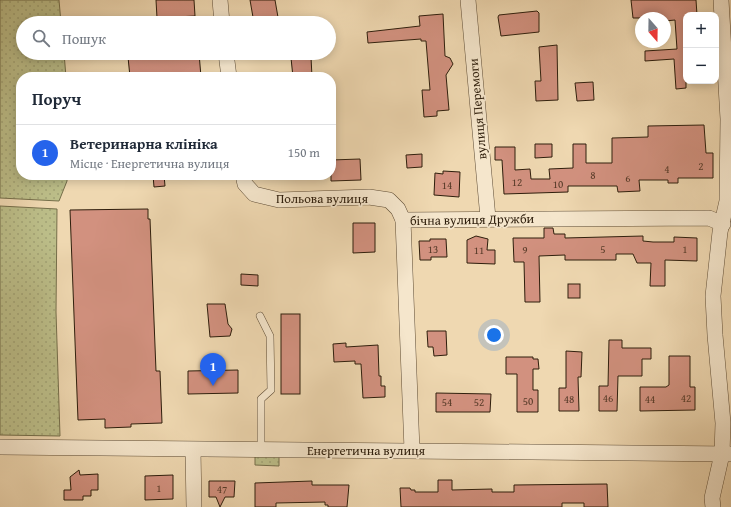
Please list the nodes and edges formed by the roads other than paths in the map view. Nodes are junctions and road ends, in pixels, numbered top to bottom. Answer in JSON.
{"nodes":[{"id":1,"x":220,"y":0,"type":"edge"},
{"id":2,"x":468,"y":0,"type":"edge"},
{"id":3,"x":721,"y":0,"type":"edge"},
{"id":4,"x":221,"y":16,"type":"edge"},
{"id":5,"x":227,"y":60,"type":"edge"},
{"id":6,"x":228,"y":72,"type":"edge"},
{"id":7,"x":244,"y":180,"type":"edge"},
{"id":8,"x":488,"y":218,"type":"junction"},
{"id":9,"x":402,"y":220,"type":"junction"},
{"id":10,"x":723,"y":224,"type":"junction"},
{"id":11,"x":260,"y":316,"type":"dead end"},
{"id":12,"x":0,"y":447,"type":"edge"},
{"id":13,"x":193,"y":450,"type":"junction"},
{"id":14,"x":261,"y":450,"type":"junction"},
{"id":15,"x":412,"y":450,"type":"junction"},
{"id":16,"x":726,"y":454,"type":"edge"},
{"id":17,"x":194,"y":507,"type":"edge"},
{"id":18,"x":713,"y":507,"type":"edge"}],
"edges":[{"from":1,"to":4,"type":"street"},
{"from":2,"to":8,"type":"street","name":"вулиця Перемоги"},
{"from":3,"to":10,"type":"street"},
{"from":5,"to":6,"type":"street"},
{"from":7,"to":9,"type":"street","name":"Польова вулиця"},
{"from":8,"to":9,"type":"street","name":"бічна вулиця Дружби"},
{"from":8,"to":10,"type":"street","name":"бічна вулиця Дружби"},
{"from":9,"to":15,"type":"street","name":"бічна вулиця Дружби"},
{"from":10,"to":16,"type":"street"},
{"from":11,"to":14,"type":"lane"},
{"from":12,"to":13,"type":"street","name":"Енергетична вулиця"},
{"from":13,"to":14,"type":"street","name":"Енергетична вулиця"},
{"from":13,"to":17,"type":"street"},
{"from":14,"to":15,"type":"street","name":"Енергетична вулиця"},
{"from":15,"to":16,"type":"street","name":"Енергетична вулиця"},
{"from":16,"to":18,"type":"street"}]}
